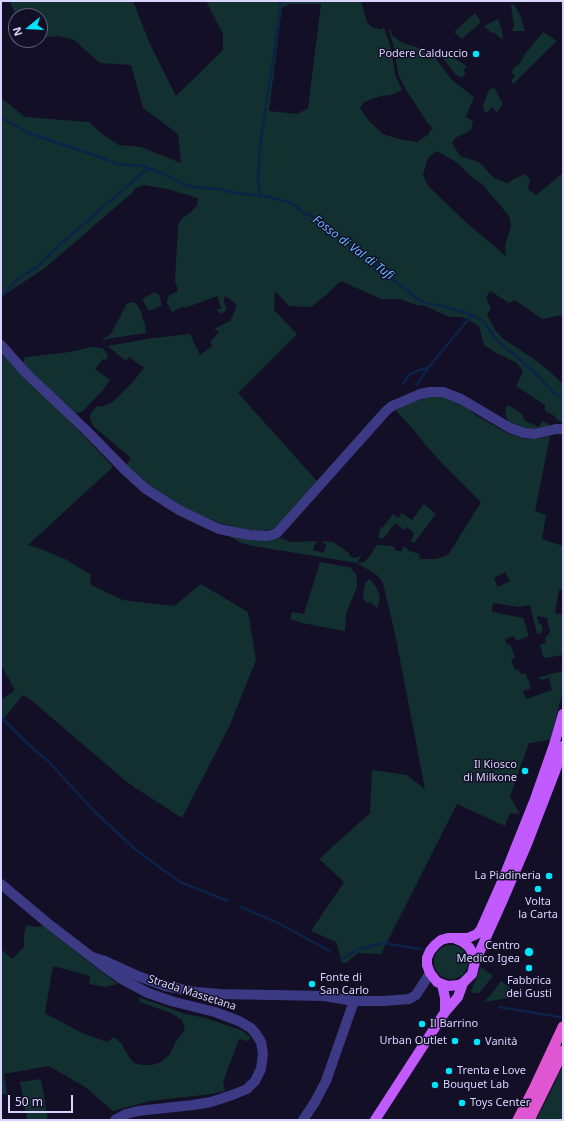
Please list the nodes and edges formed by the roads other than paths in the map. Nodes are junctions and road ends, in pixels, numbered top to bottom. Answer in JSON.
{"nodes":[{"id":1,"x":1,"y":345,"type":"edge"},
{"id":2,"x":561,"y":429,"type":"edge"},
{"id":3,"x":563,"y":714,"type":"edge"},
{"id":4,"x":563,"y":746,"type":"edge"},
{"id":5,"x":1,"y":884,"type":"edge"},
{"id":6,"x":456,"y":939,"type":"junction"},
{"id":7,"x":91,"y":957,"type":"junction"},
{"id":8,"x":475,"y":962,"type":"junction"},
{"id":9,"x":430,"y":973,"type":"junction"},
{"id":10,"x":463,"y":983,"type":"junction"},
{"id":11,"x":442,"y":984,"type":"junction"},
{"id":12,"x":354,"y":1001,"type":"junction"},
{"id":13,"x":445,"y":1012,"type":"junction"},
{"id":14,"x":563,"y":1027,"type":"edge"},
{"id":15,"x":563,"y":1051,"type":"edge"},
{"id":16,"x":115,"y":1120,"type":"edge"},
{"id":17,"x":304,"y":1120,"type":"edge"},
{"id":18,"x":375,"y":1120,"type":"edge"},
{"id":19,"x":518,"y":1120,"type":"edge"},
{"id":20,"x":529,"y":1120,"type":"edge"}],
"edges":[{"from":1,"to":2,"type":"street"},
{"from":3,"to":6,"type":"main road"},
{"from":4,"to":8,"type":"main road"},
{"from":5,"to":7,"type":"street","name":"Strada Massetana"},
{"from":6,"to":8,"type":"main road"},
{"from":6,"to":9,"type":"main road"},
{"from":7,"to":12,"type":"street"},
{"from":7,"to":16,"type":"street","name":"Strada Massetana"},
{"from":8,"to":10,"type":"main road"},
{"from":9,"to":11,"type":"main road"},
{"from":9,"to":12,"type":"street"},
{"from":10,"to":11,"type":"main road"},
{"from":10,"to":13,"type":"main road"},
{"from":11,"to":13,"type":"main road"},
{"from":12,"to":17,"type":"street"},
{"from":13,"to":18,"type":"main road"},
{"from":14,"to":19,"type":"highway"},
{"from":15,"to":20,"type":"highway"}]}
